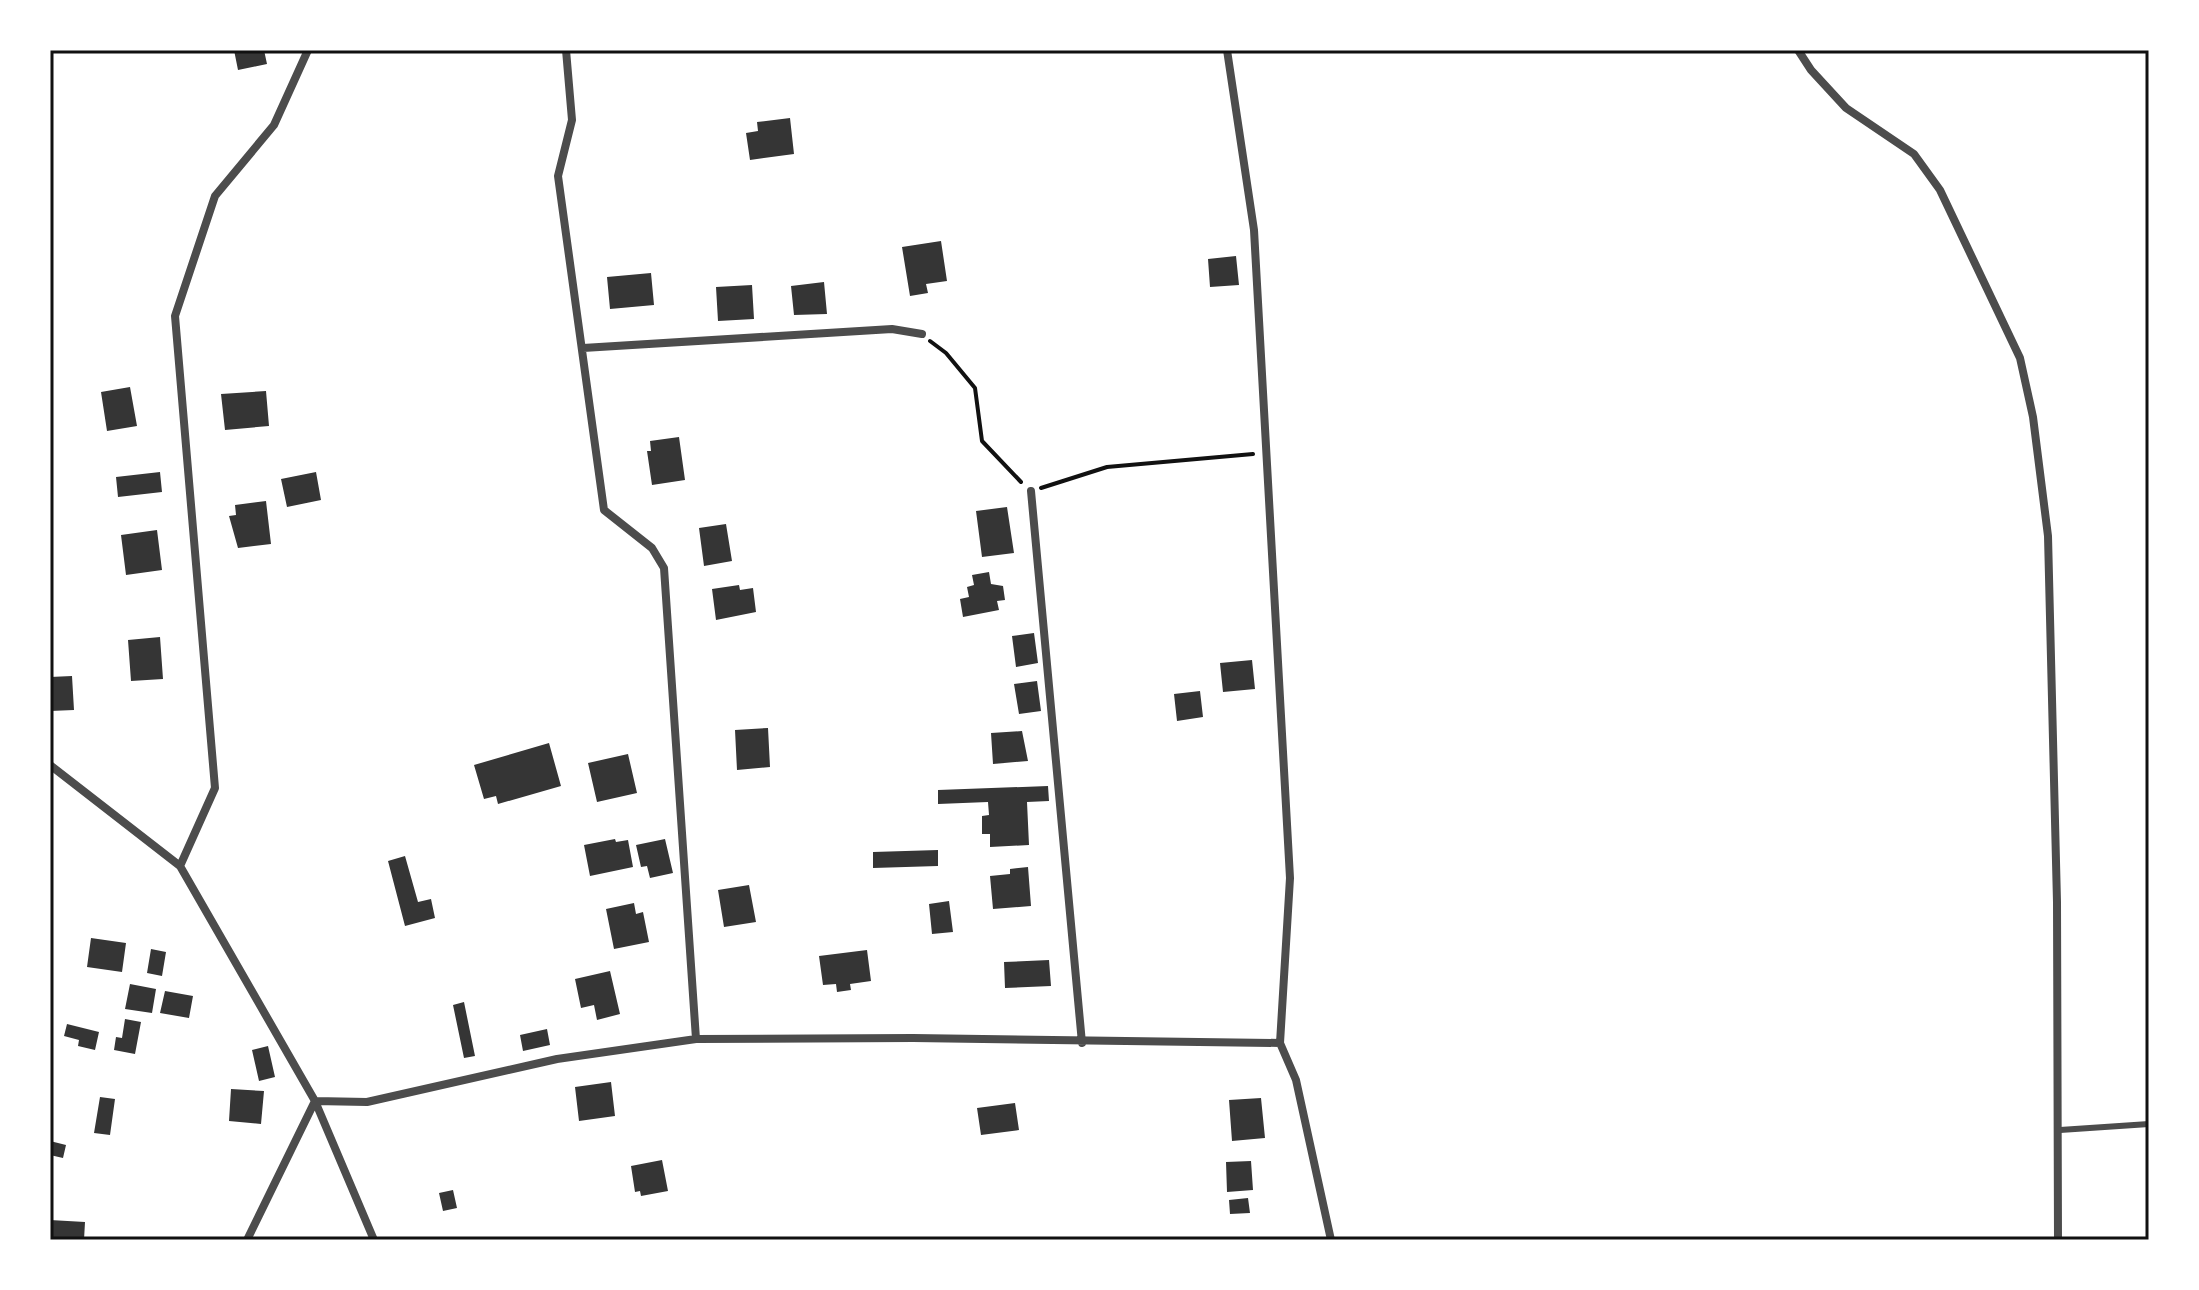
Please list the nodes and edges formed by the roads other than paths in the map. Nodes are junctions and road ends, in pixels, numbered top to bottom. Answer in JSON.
{"nodes":[{"id":1,"x":308,"y":50,"type":"edge"},
{"id":2,"x":566,"y":50,"type":"edge"},
{"id":3,"x":1227,"y":50,"type":"edge"},
{"id":4,"x":1798,"y":50,"type":"edge"},
{"id":5,"x":922,"y":334,"type":"road end"},
{"id":6,"x":583,"y":348,"type":"junction"},
{"id":7,"x":1031,"y":491,"type":"road end"},
{"id":8,"x":50,"y":765,"type":"edge"},
{"id":9,"x":180,"y":866,"type":"junction"},
{"id":10,"x":696,"y":1039,"type":"junction"},
{"id":11,"x":1082,"y":1043,"type":"junction"},
{"id":12,"x":1280,"y":1043,"type":"junction"},
{"id":13,"x":315,"y":1101,"type":"junction"},
{"id":14,"x":2149,"y":1124,"type":"edge"},
{"id":15,"x":2060,"y":1130,"type":"junction"},
{"id":16,"x":247,"y":1240,"type":"edge"},
{"id":17,"x":374,"y":1240,"type":"edge"},
{"id":18,"x":1331,"y":1240,"type":"edge"},
{"id":19,"x":2058,"y":1240,"type":"edge"}],
"edges":[{"from":1,"to":9,"type":"street"},
{"from":2,"to":6,"type":"street"},
{"from":3,"to":12,"type":"street"},
{"from":4,"to":15,"type":"street"},
{"from":5,"to":6,"type":"street"},
{"from":6,"to":10,"type":"street"},
{"from":7,"to":11,"type":"street"},
{"from":8,"to":9,"type":"street"},
{"from":9,"to":13,"type":"street"},
{"from":10,"to":11,"type":"street"},
{"from":10,"to":13,"type":"street"},
{"from":11,"to":12,"type":"street"},
{"from":12,"to":18,"type":"street"},
{"from":13,"to":16,"type":"street"},
{"from":13,"to":17,"type":"street"},
{"from":14,"to":15,"type":"lane"},
{"from":15,"to":19,"type":"street"}]}
